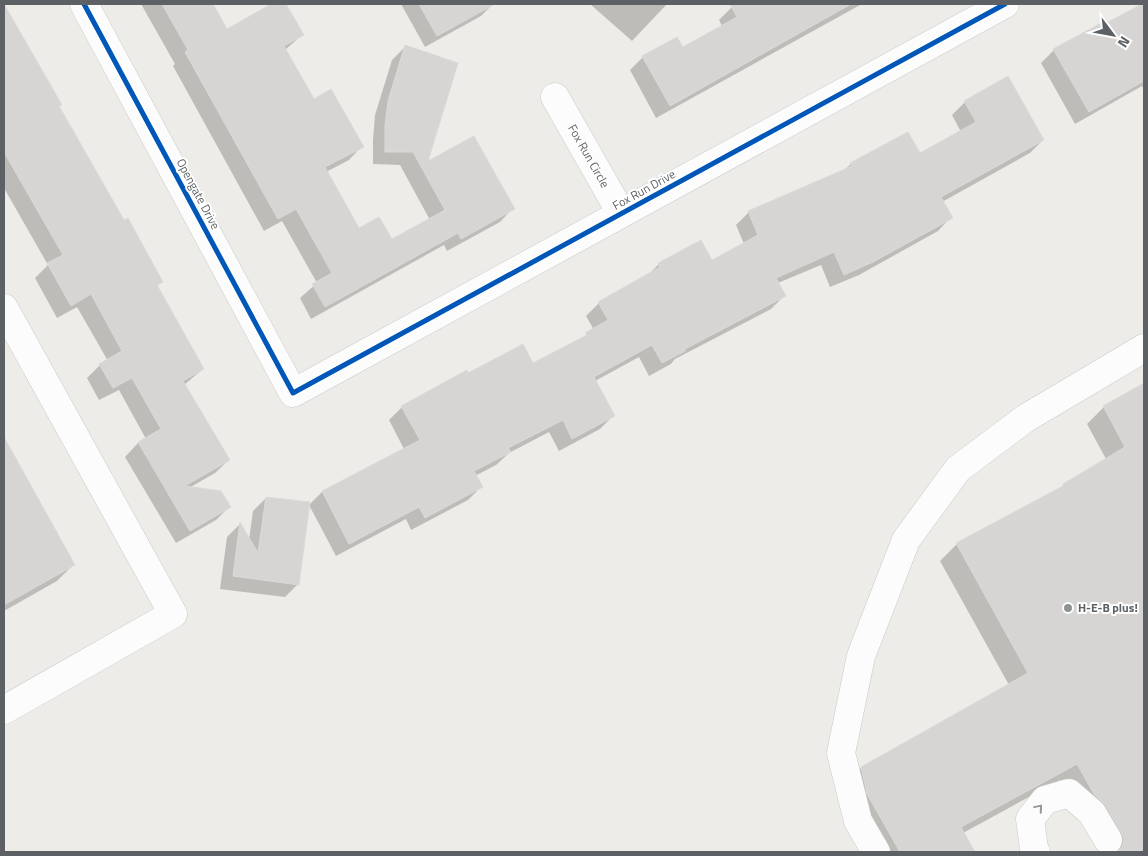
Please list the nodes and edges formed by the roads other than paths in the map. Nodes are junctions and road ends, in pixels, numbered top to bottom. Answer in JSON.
{"nodes":[{"id":1,"x":84,"y":4,"type":"edge"},
{"id":2,"x":1005,"y":4,"type":"edge"},
{"id":3,"x":555,"y":97,"type":"dead end"},
{"id":4,"x":621,"y":213,"type":"junction"},
{"id":5,"x":4,"y":308,"type":"edge"},
{"id":6,"x":1144,"y":348,"type":"edge"},
{"id":7,"x":293,"y":393,"type":"joint"},
{"id":8,"x":4,"y":710,"type":"edge"},
{"id":9,"x":1108,"y":840,"type":"dead end"},
{"id":10,"x":876,"y":852,"type":"edge"},
{"id":11,"x":1036,"y":852,"type":"edge"}],
"edges":[{"from":1,"to":7,"type":"street","name":"Opengate Drive"},
{"from":2,"to":4,"type":"street","name":"Fox Run Drive"},
{"from":3,"to":4,"type":"street","name":"Fox Run Circle"},
{"from":4,"to":7,"type":"street","name":"Fox Run Drive"},
{"from":5,"to":8,"type":"street"},
{"from":6,"to":10,"type":"street"},
{"from":11,"to":9,"type":"street","one_way":true}]}
